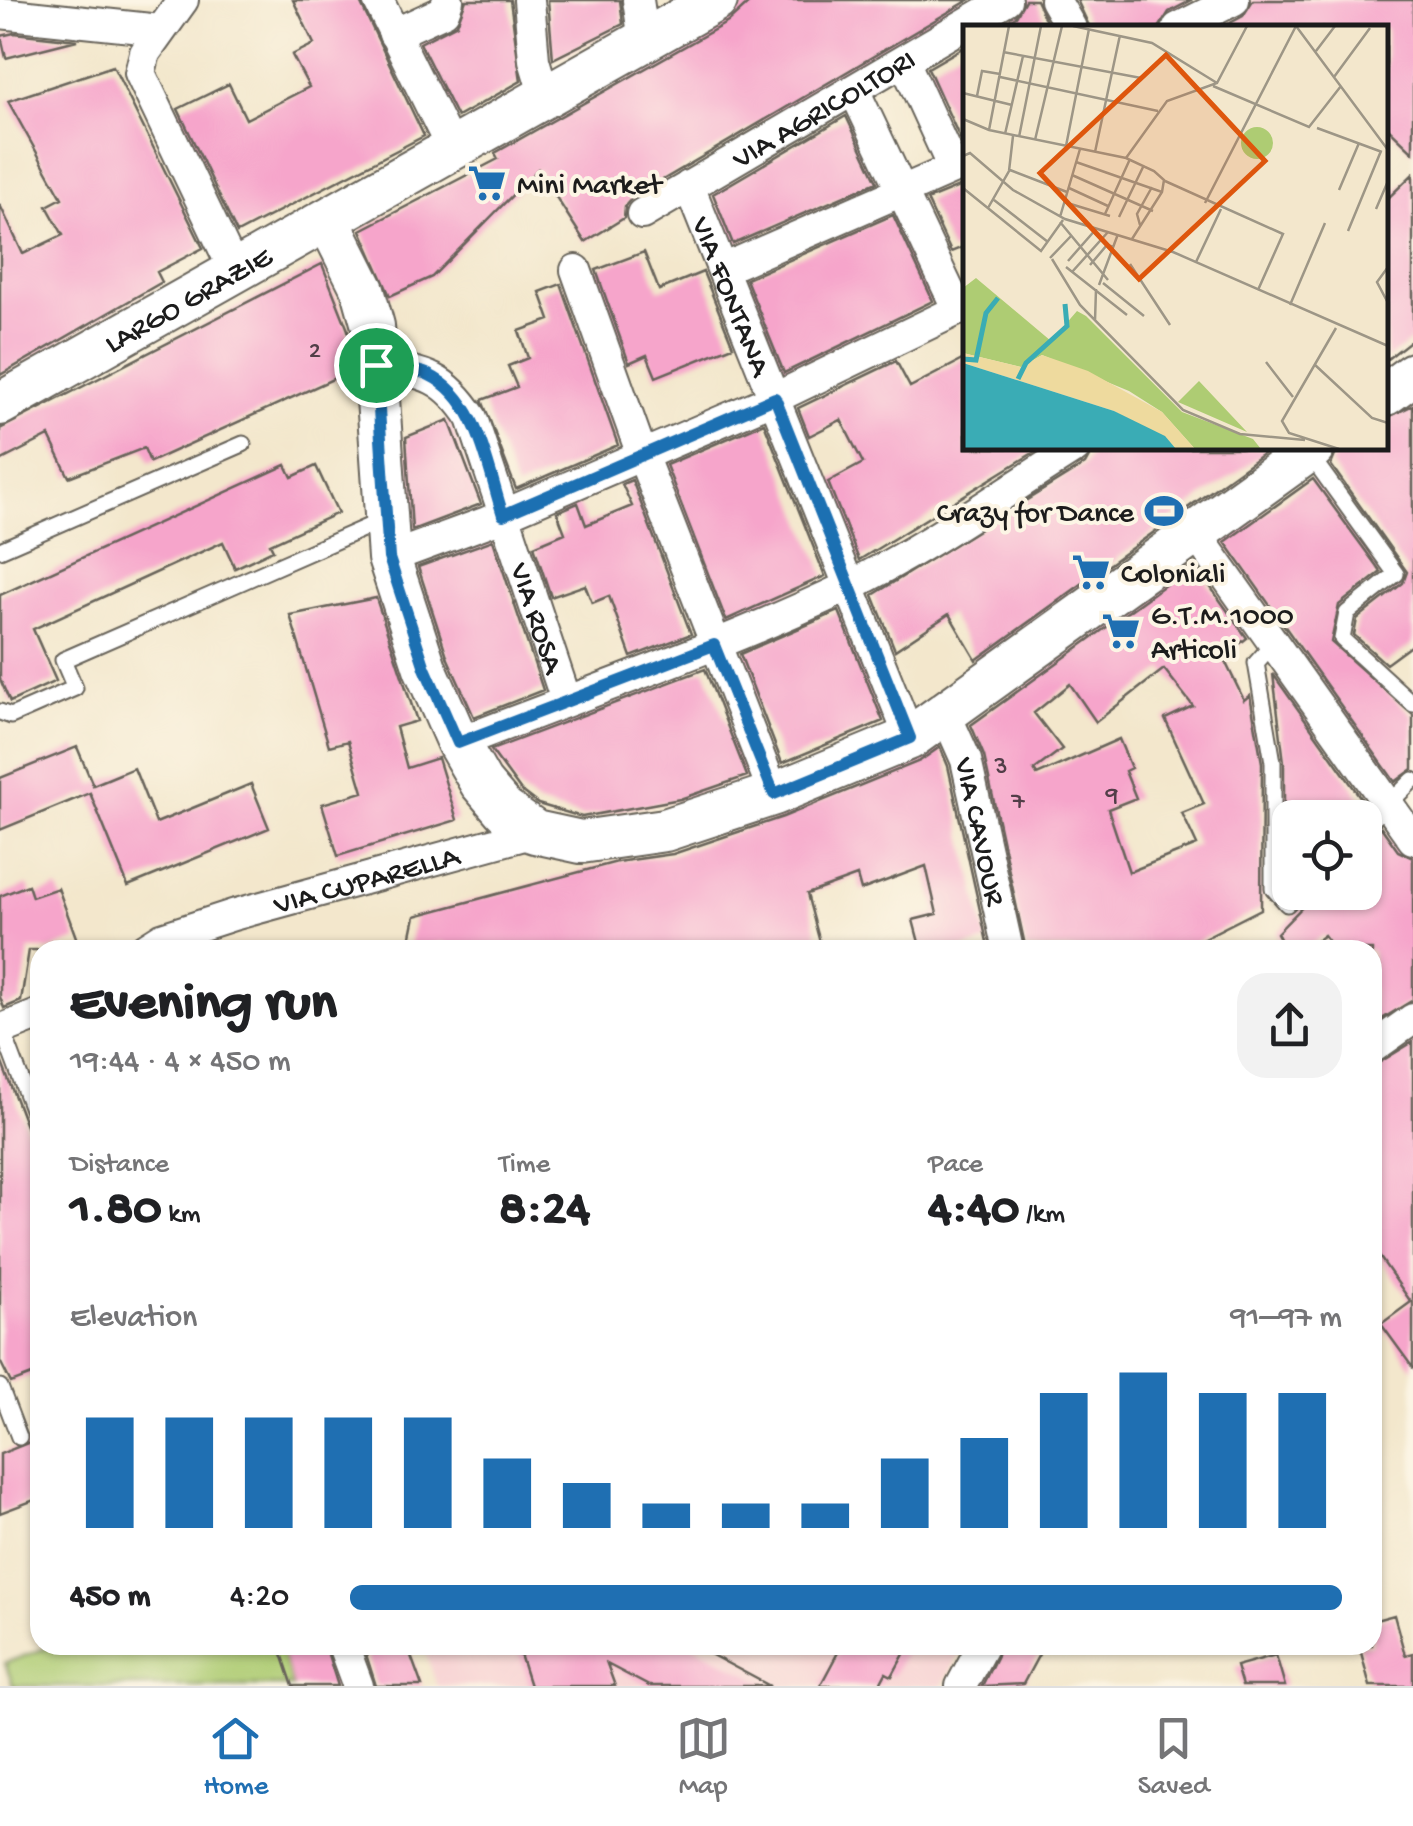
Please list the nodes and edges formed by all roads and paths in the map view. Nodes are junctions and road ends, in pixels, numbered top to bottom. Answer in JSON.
{"nodes":[{"id":1,"x":183,"y":0,"type":"edge"},
{"id":2,"x":378,"y":0,"type":"edge"},
{"id":3,"x":448,"y":0,"type":"edge"},
{"id":4,"x":530,"y":0,"type":"edge"},
{"id":5,"x":716,"y":0,"type":"edge"},
{"id":6,"x":1006,"y":0,"type":"edge"},
{"id":7,"x":1055,"y":0,"type":"edge"},
{"id":8,"x":1234,"y":0,"type":"edge"},
{"id":9,"x":0,"y":13,"type":"edge"},
{"id":10,"x":641,"y":20,"type":"edge"},
{"id":11,"x":964,"y":25,"type":"edge"},
{"id":12,"x":1069,"y":25,"type":"edge"},
{"id":13,"x":1184,"y":25,"type":"edge"},
{"id":14,"x":963,"y":26,"type":"edge"},
{"id":15,"x":160,"y":30,"type":"junction"},
{"id":16,"x":394,"y":34,"type":"junction"},
{"id":17,"x":904,"y":61,"type":"junction"},
{"id":18,"x":854,"y":90,"type":"junction"},
{"id":19,"x":546,"y":97,"type":"junction"},
{"id":20,"x":452,"y":149,"type":"junction"},
{"id":21,"x":959,"y":166,"type":"edge"},
{"id":22,"x":689,"y":186,"type":"junction"},
{"id":23,"x":898,"y":190,"type":"junction"},
{"id":24,"x":642,"y":214,"type":"dead end"},
{"id":25,"x":328,"y":222,"type":"junction"},
{"id":26,"x":723,"y":269,"type":"junction"},
{"id":27,"x":576,"y":270,"type":"dead end"},
{"id":28,"x":236,"y":274,"type":"junction"},
{"id":29,"x":962,"y":308,"type":"edge"},
{"id":30,"x":376,"y":365,"type":"junction"},
{"id":31,"x":1413,"y":374,"type":"edge"},
{"id":32,"x":1388,"y":393,"type":"edge"},
{"id":33,"x":775,"y":398,"type":"junction"},
{"id":34,"x":0,"y":404,"type":"edge"},
{"id":35,"x":242,"y":444,"type":"dead end"},
{"id":36,"x":1072,"y":450,"type":"edge"},
{"id":37,"x":1310,"y":450,"type":"edge"},
{"id":38,"x":642,"y":455,"type":"junction"},
{"id":39,"x":503,"y":515,"type":"junction"},
{"id":40,"x":1196,"y":534,"type":"junction"},
{"id":41,"x":388,"y":538,"type":"junction"},
{"id":42,"x":0,"y":550,"type":"edge"},
{"id":43,"x":850,"y":585,"type":"junction"},
{"id":44,"x":1273,"y":644,"type":"junction"},
{"id":45,"x":714,"y":645,"type":"junction"},
{"id":46,"x":566,"y":700,"type":"junction"},
{"id":47,"x":1413,"y":704,"type":"edge"},
{"id":48,"x":0,"y":712,"type":"edge"},
{"id":49,"x":946,"y":715,"type":"junction"},
{"id":50,"x":910,"y":738,"type":"junction"},
{"id":51,"x":458,"y":743,"type":"junction"},
{"id":52,"x":1413,"y":780,"type":"edge"},
{"id":53,"x":774,"y":794,"type":"junction"},
{"id":54,"x":1274,"y":800,"type":"edge"},
{"id":55,"x":1388,"y":804,"type":"junction"},
{"id":56,"x":1382,"y":810,"type":"edge"},
{"id":57,"x":536,"y":832,"type":"junction"},
{"id":58,"x":1413,"y":838,"type":"edge"},
{"id":59,"x":159,"y":940,"type":"edge"},
{"id":60,"x":1006,"y":940,"type":"edge"},
{"id":61,"x":30,"y":1018,"type":"edge"},
{"id":62,"x":1413,"y":1019,"type":"edge"},
{"id":63,"x":1,"y":1030,"type":"edge"},
{"id":64,"x":1382,"y":1041,"type":"edge"},
{"id":65,"x":30,"y":1104,"type":"edge"},
{"id":66,"x":0,"y":1388,"type":"edge"},
{"id":67,"x":19,"y":1436,"type":"dead end"},
{"id":68,"x":347,"y":1655,"type":"edge"},
{"id":69,"x":978,"y":1655,"type":"edge"},
{"id":70,"x":358,"y":1686,"type":"edge"},
{"id":71,"x":962,"y":1686,"type":"edge"}],
"edges":[{"from":1,"to":15,"type":"street"},
{"from":2,"to":16,"type":"street"},
{"from":3,"to":16,"type":"street"},
{"from":4,"to":19,"type":"street"},
{"from":5,"to":10,"type":"street","name":"LARGO GRAZIE"},
{"from":6,"to":11,"type":"street","name":"VIA AGRICOLTORI"},
{"from":7,"to":12,"type":"street"},
{"from":8,"to":13,"type":"street"},
{"from":9,"to":15,"type":"street"},
{"from":10,"to":19,"type":"street","name":"LARGO GRAZIE"},
{"from":14,"to":17,"type":"street","name":"VIA AGRICOLTORI"},
{"from":15,"to":28,"type":"street"},
{"from":16,"to":20,"type":"street"},
{"from":17,"to":18,"type":"street","name":"VIA AGRICOLTORI"},
{"from":17,"to":21,"type":"street"},
{"from":18,"to":22,"type":"street","name":"VIA AGRICOLTORI"},
{"from":18,"to":23,"type":"street"},
{"from":19,"to":20,"type":"street","name":"LARGO GRAZIE"},
{"from":20,"to":25,"type":"street","name":"LARGO GRAZIE"},
{"from":21,"to":23,"type":"street"},
{"from":22,"to":24,"type":"street","name":"VIA AGRICOLTORI"},
{"from":22,"to":26,"type":"street","name":"VIA FONTANA"},
{"from":23,"to":26,"type":"street"},
{"from":23,"to":29,"type":"street"},
{"from":25,"to":28,"type":"street","name":"LARGO GRAZIE"},
{"from":25,"to":30,"type":"street"},
{"from":26,"to":33,"type":"street","name":"VIA FONTANA"},
{"from":27,"to":38,"type":"street"},
{"from":28,"to":34,"type":"street","name":"LARGO GRAZIE"},
{"from":29,"to":33,"type":"street"},
{"from":30,"to":39,"type":"street","name":"VIA ROSA"},
{"from":30,"to":41,"type":"street"},
{"from":31,"to":32,"type":"street"},
{"from":33,"to":38,"type":"street"},
{"from":33,"to":43,"type":"street","name":"VIA FONTANA"},
{"from":35,"to":42,"type":"lane"},
{"from":36,"to":43,"type":"street"},
{"from":37,"to":40,"type":"street"},
{"from":37,"to":47,"type":"lane"},
{"from":38,"to":39,"type":"street"},
{"from":38,"to":45,"type":"street"},
{"from":39,"to":41,"type":"street"},
{"from":39,"to":46,"type":"street","name":"VIA ROSA"},
{"from":40,"to":44,"type":"street"},
{"from":40,"to":49,"type":"street"},
{"from":41,"to":48,"type":"lane"},
{"from":41,"to":51,"type":"street"},
{"from":43,"to":45,"type":"street"},
{"from":43,"to":50,"type":"street","name":"VIA FONTANA"},
{"from":44,"to":54,"type":"lane"},
{"from":44,"to":55,"type":"street"},
{"from":45,"to":46,"type":"street"},
{"from":45,"to":53,"type":"street"},
{"from":46,"to":51,"type":"street"},
{"from":49,"to":50,"type":"street"},
{"from":49,"to":60,"type":"street","name":"VIA CAVOUR"},
{"from":50,"to":53,"type":"street"},
{"from":51,"to":57,"type":"street"},
{"from":52,"to":55,"type":"lane"},
{"from":53,"to":57,"type":"street"},
{"from":55,"to":56,"type":"lane"},
{"from":55,"to":58,"type":"street"},
{"from":57,"to":59,"type":"street","name":"VIA CUPARELLA"},
{"from":61,"to":63,"type":"street"},
{"from":62,"to":64,"type":"street"},
{"from":63,"to":65,"type":"lane"},
{"from":66,"to":67,"type":"lane"},
{"from":68,"to":70,"type":"street"},
{"from":69,"to":71,"type":"street"}]}
